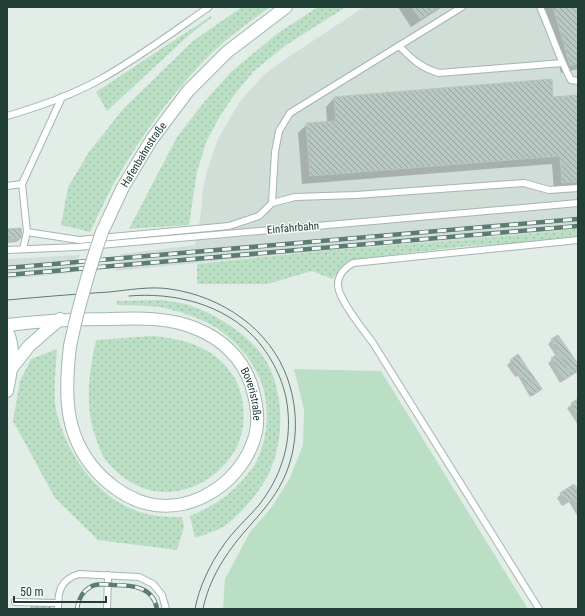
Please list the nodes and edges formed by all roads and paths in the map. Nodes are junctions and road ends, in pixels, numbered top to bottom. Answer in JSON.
{"nodes":[{"id":1,"x":209,"y":7,"type":"edge"},
{"id":2,"x":286,"y":7,"type":"edge"},
{"id":3,"x":462,"y":7,"type":"edge"},
{"id":4,"x":540,"y":7,"type":"edge"},
{"id":5,"x":399,"y":46,"type":"junction"},
{"id":6,"x":562,"y":63,"type":"junction"},
{"id":7,"x":578,"y":81,"type":"edge"},
{"id":8,"x":62,"y":97,"type":"junction"},
{"id":9,"x":7,"y":116,"type":"edge"},
{"id":10,"x":22,"y":184,"type":"junction"},
{"id":11,"x":7,"y":186,"type":"edge"},
{"id":12,"x":578,"y":188,"type":"edge"},
{"id":13,"x":272,"y":203,"type":"junction"},
{"id":14,"x":578,"y":203,"type":"edge"},
{"id":15,"x":27,"y":232,"type":"junction"},
{"id":16,"x":578,"y":240,"type":"edge"},
{"id":17,"x":23,"y":249,"type":"junction"},
{"id":18,"x":7,"y":250,"type":"edge"},
{"id":19,"x":60,"y":320,"type":"junction"},
{"id":20,"x":7,"y":324,"type":"edge"},
{"id":21,"x":7,"y":331,"type":"edge"},
{"id":22,"x":70,"y":346,"type":"joint"},
{"id":23,"x":11,"y":369,"type":"junction"},
{"id":24,"x":7,"y":391,"type":"edge"},
{"id":25,"x":108,"y":575,"type":"junction"},
{"id":26,"x":16,"y":602,"type":"dead end"},
{"id":27,"x":58,"y":606,"type":"edge"},
{"id":28,"x":107,"y":609,"type":"edge"},
{"id":29,"x":166,"y":609,"type":"edge"},
{"id":30,"x":539,"y":609,"type":"edge"}],
"edges":[{"from":1,"to":8,"type":"lane"},
{"from":2,"to":22,"type":"main road","name":"Hafenbahnstraße","bridge":true},
{"from":3,"to":5,"type":"lane"},
{"from":4,"to":6,"type":"lane"},
{"from":5,"to":6,"type":"lane"},
{"from":5,"to":13,"type":"lane"},
{"from":6,"to":7,"type":"lane"},
{"from":8,"to":9,"type":"lane"},
{"from":8,"to":10,"type":"lane"},
{"from":10,"to":11,"type":"lane"},
{"from":10,"to":15,"type":"lane"},
{"from":12,"to":13,"type":"lane"},
{"from":13,"to":15,"type":"lane"},
{"from":14,"to":17,"type":"lane","name":"Einfahrbahn"},
{"from":15,"to":17,"type":"lane"},
{"from":16,"to":30,"type":"lane"},
{"from":17,"to":18,"type":"lane","name":"Einfahrbahn"},
{"from":19,"to":20,"type":"main road","name":"Boveristraße"},
{"from":19,"to":22,"type":"main road","name":"Boveristraße"},
{"from":19,"to":23,"type":"main road"},
{"from":21,"to":23,"type":"main road"},
{"from":23,"to":24,"type":"main road"},
{"from":25,"to":27,"type":"lane"},
{"from":25,"to":28,"type":"lane"},
{"from":25,"to":29,"type":"lane"},
{"from":26,"to":27,"type":"lane"}]}
